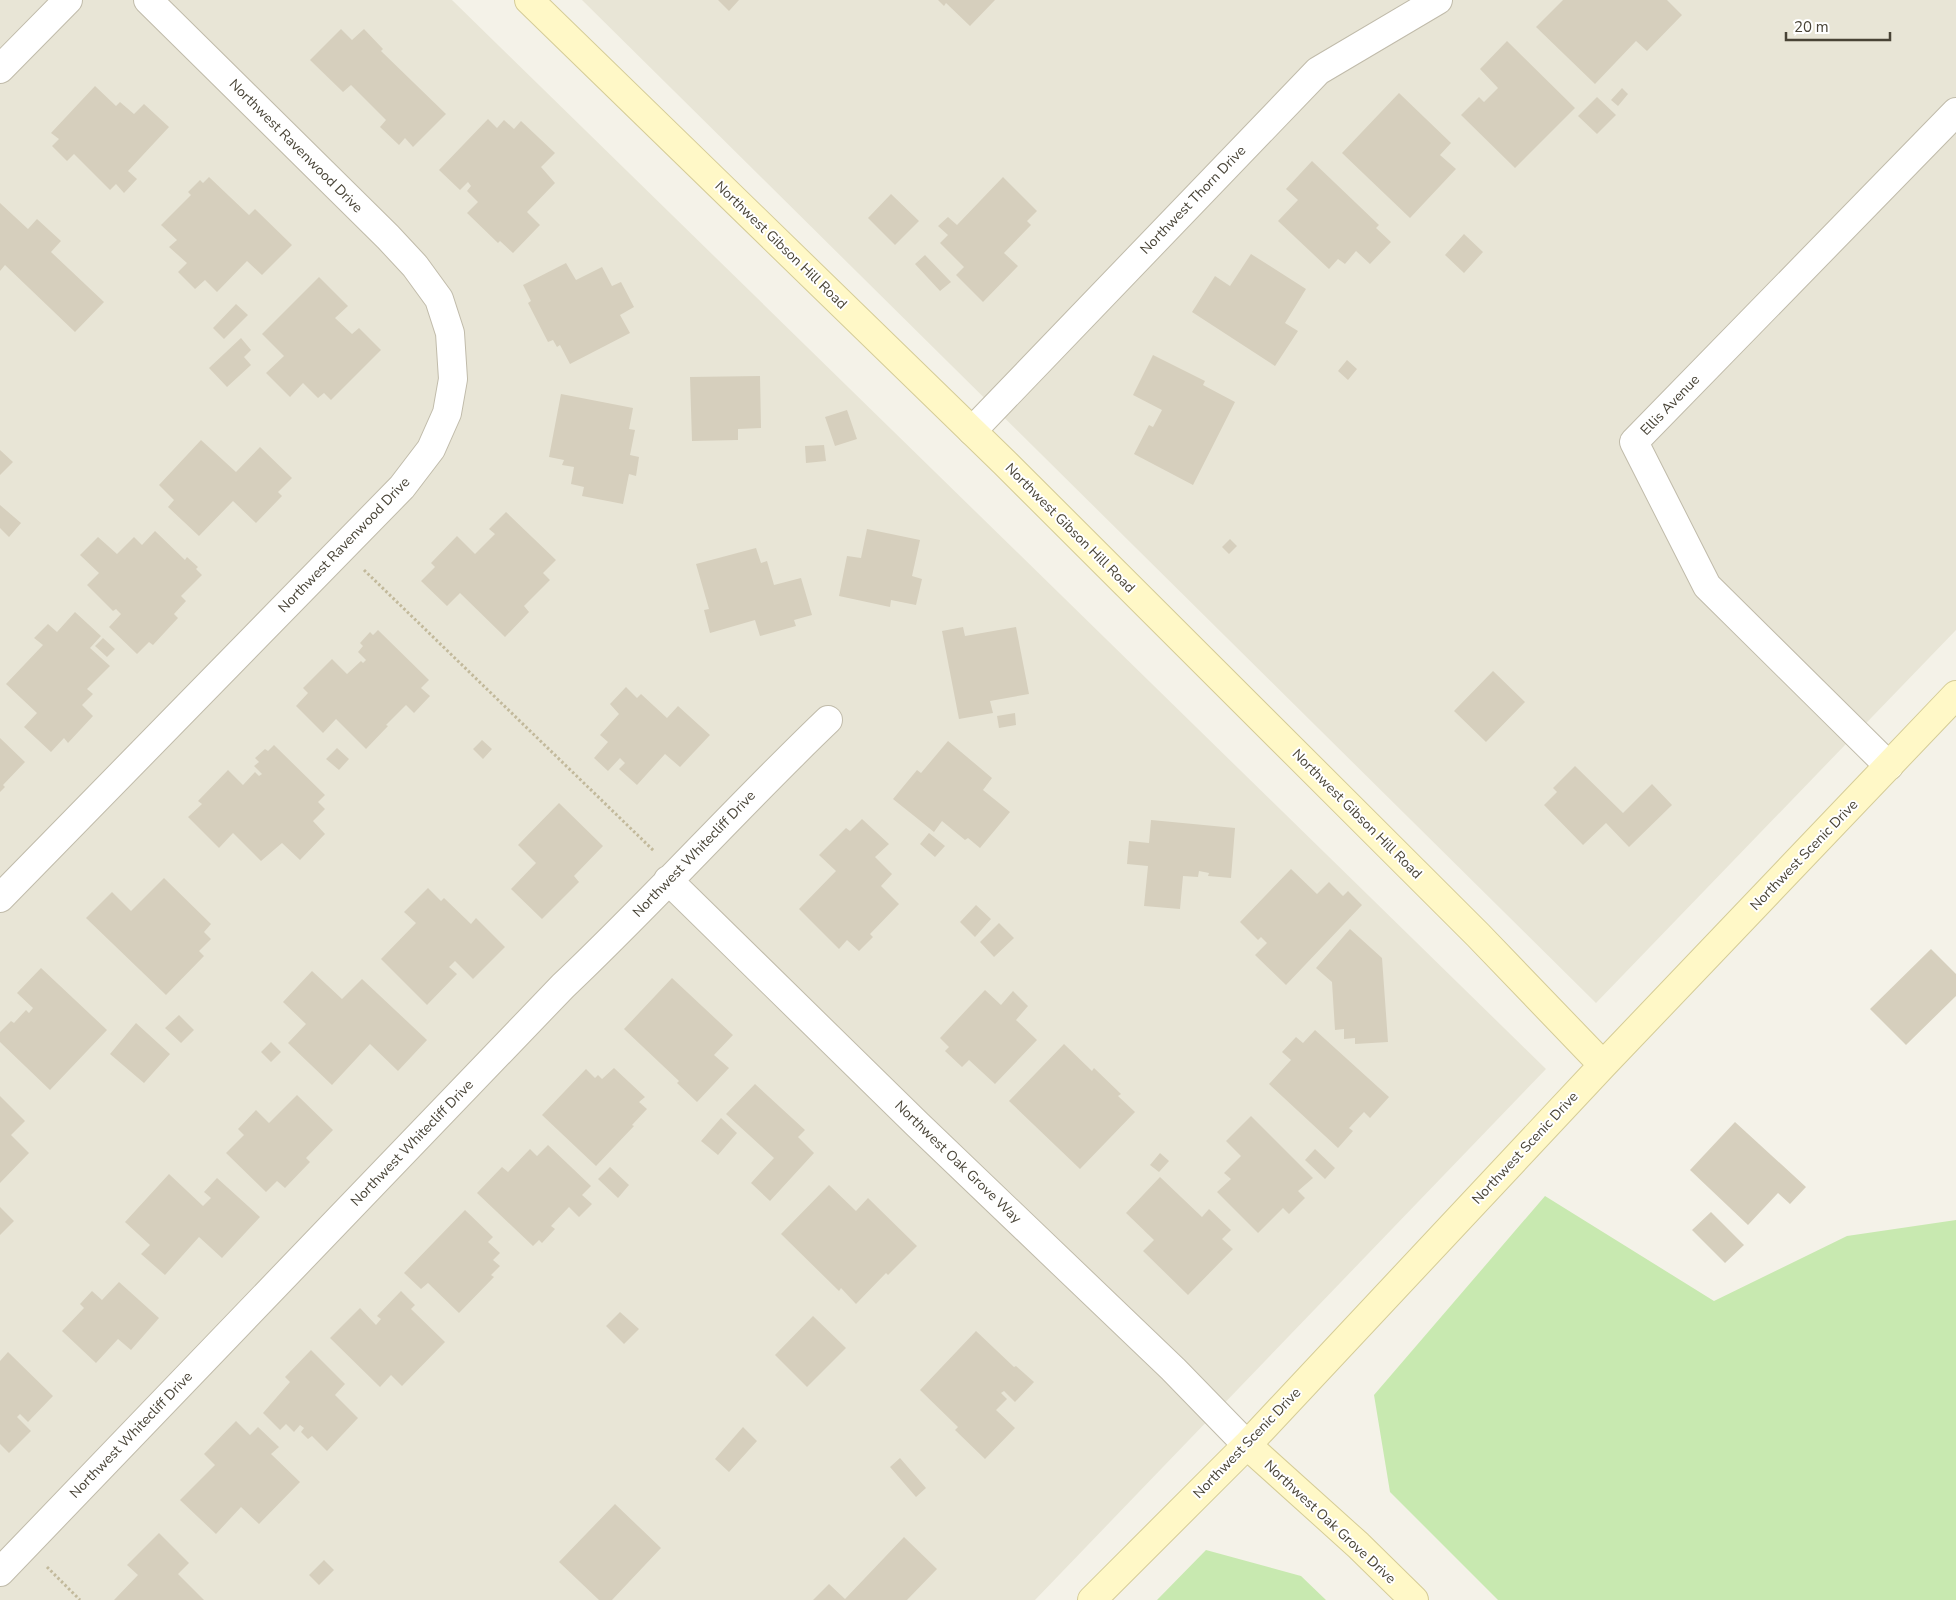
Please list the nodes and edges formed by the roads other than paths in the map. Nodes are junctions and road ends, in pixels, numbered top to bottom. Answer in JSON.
{"nodes":[{"id":1,"x":68,"y":0,"type":"edge"},
{"id":2,"x":148,"y":0,"type":"edge"},
{"id":3,"x":529,"y":0,"type":"edge"},
{"id":4,"x":1438,"y":0,"type":"edge"},
{"id":5,"x":0,"y":69,"type":"edge"},
{"id":6,"x":1956,"y":112,"type":"edge"},
{"id":7,"x":972,"y":430,"type":"junction"},
{"id":8,"x":1956,"y":696,"type":"edge"},
{"id":9,"x":828,"y":720,"type":"dead end"},
{"id":10,"x":1889,"y":766,"type":"junction"},
{"id":11,"x":672,"y":876,"type":"junction"},
{"id":12,"x":0,"y":898,"type":"edge"},
{"id":13,"x":1603,"y":1066,"type":"junction"},
{"id":14,"x":1247,"y":1445,"type":"junction"},
{"id":15,"x":0,"y":1572,"type":"edge"},
{"id":16,"x":1092,"y":1600,"type":"edge"},
{"id":17,"x":1414,"y":1600,"type":"edge"}],
"edges":[{"from":1,"to":5,"type":"street"},
{"from":2,"to":12,"type":"street","name":"Northwest Ravenwood Drive"},
{"from":3,"to":7,"type":"main road","name":"Northwest Gibson Hill Road"},
{"from":4,"to":7,"type":"street","name":"Northwest Thorn Drive"},
{"from":6,"to":10,"type":"street","name":"Ellis Avenue"},
{"from":7,"to":13,"type":"main road","name":"Northwest Gibson Hill Road"},
{"from":8,"to":10,"type":"main road","name":"Northwest Scenic Drive"},
{"from":9,"to":11,"type":"street","name":"Northwest Whitecliff Drive"},
{"from":10,"to":13,"type":"main road","name":"Northwest Scenic Drive"},
{"from":11,"to":14,"type":"street","name":"Northwest Oak Grove Way"},
{"from":11,"to":15,"type":"street","name":"Northwest Whitecliff Drive"},
{"from":13,"to":14,"type":"main road","name":"Northwest Scenic Drive"},
{"from":14,"to":16,"type":"main road","name":"Northwest Scenic Drive"},
{"from":14,"to":17,"type":"main road","name":"Northwest Oak Grove Drive"}]}
